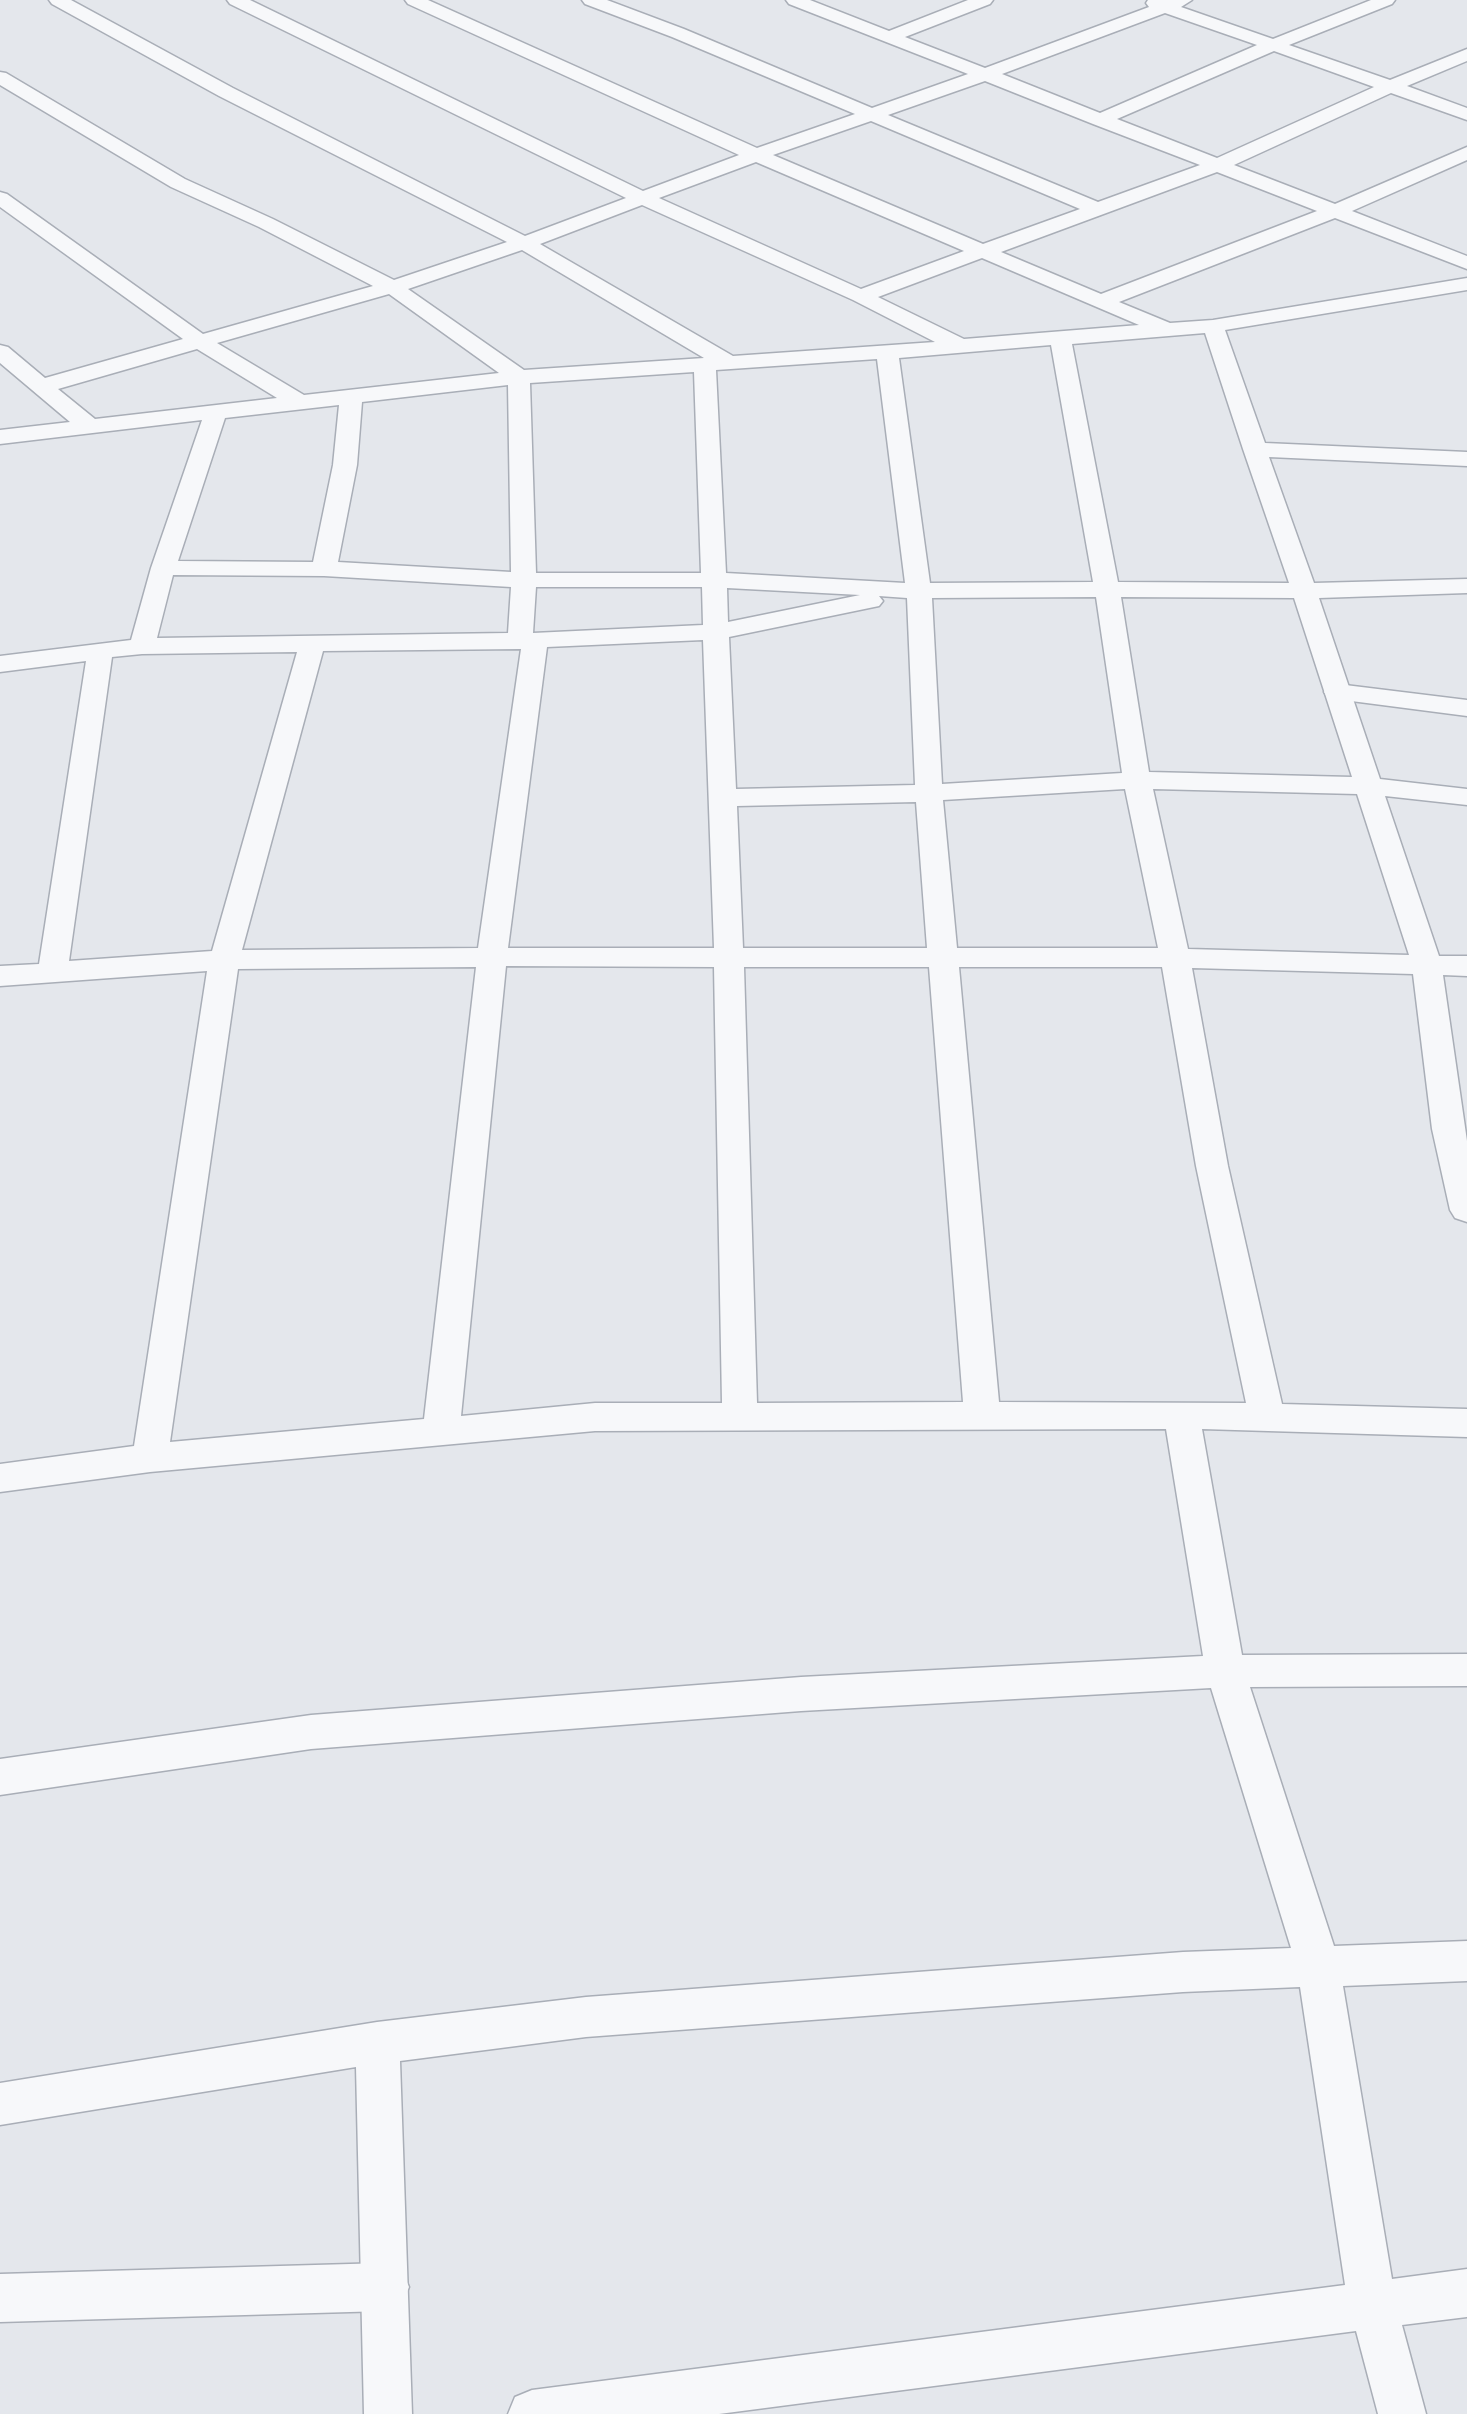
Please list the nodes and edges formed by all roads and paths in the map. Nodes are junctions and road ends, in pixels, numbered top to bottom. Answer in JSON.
{"nodes":[{"id":1,"x":58,"y":0,"type":"edge"},
{"id":2,"x":236,"y":0,"type":"edge"},
{"id":3,"x":414,"y":0,"type":"edge"},
{"id":4,"x":591,"y":0,"type":"edge"},
{"id":5,"x":795,"y":0,"type":"edge"},
{"id":6,"x":984,"y":0,"type":"edge"},
{"id":7,"x":1183,"y":0,"type":"edge"},
{"id":8,"x":1386,"y":0,"type":"edge"},
{"id":9,"x":1156,"y":3,"type":"edge"},
{"id":10,"x":889,"y":37,"type":"junction"},
{"id":11,"x":1273,"y":45,"type":"junction"},
{"id":12,"x":1467,"y":54,"type":"edge"},
{"id":13,"x":986,"y":74,"type":"junction"},
{"id":14,"x":0,"y":77,"type":"edge"},
{"id":15,"x":1390,"y":87,"type":"junction"},
{"id":16,"x":870,"y":114,"type":"junction"},
{"id":17,"x":1467,"y":114,"type":"edge"},
{"id":18,"x":1100,"y":120,"type":"junction"},
{"id":19,"x":1467,"y":153,"type":"edge"},
{"id":20,"x":756,"y":155,"type":"junction"},
{"id":21,"x":1218,"y":165,"type":"junction"},
{"id":22,"x":0,"y":198,"type":"edge"},
{"id":23,"x":642,"y":198,"type":"junction"},
{"id":24,"x":1097,"y":208,"type":"junction"},
{"id":25,"x":1336,"y":212,"type":"junction"},
{"id":26,"x":524,"y":243,"type":"junction"},
{"id":27,"x":985,"y":252,"type":"junction"},
{"id":28,"x":1467,"y":263,"type":"edge"},
{"id":29,"x":1467,"y":284,"type":"edge"},
{"id":30,"x":392,"y":287,"type":"junction"},
{"id":31,"x":860,"y":296,"type":"junction"},
{"id":32,"x":1101,"y":301,"type":"junction"},
{"id":33,"x":1213,"y":326,"type":"junction"},
{"id":34,"x":1167,"y":330,"type":"junction"},
{"id":35,"x":1060,"y":338,"type":"junction"},
{"id":36,"x":202,"y":343,"type":"junction"},
{"id":37,"x":961,"y":346,"type":"junction"},
{"id":38,"x":0,"y":352,"type":"edge"},
{"id":39,"x":887,"y":352,"type":"junction"},
{"id":40,"x":729,"y":363,"type":"junction"},
{"id":41,"x":705,"y":365,"type":"junction"},
{"id":42,"x":519,"y":377,"type":"junction"},
{"id":43,"x":42,"y":386,"type":"junction"},
{"id":44,"x":351,"y":395,"type":"junction"},
{"id":45,"x":301,"y":403,"type":"junction"},
{"id":46,"x":216,"y":412,"type":"junction"},
{"id":47,"x":89,"y":426,"type":"junction"},
{"id":48,"x":0,"y":437,"type":"edge"},
{"id":49,"x":1255,"y":449,"type":"junction"},
{"id":50,"x":1467,"y":459,"type":"edge"},
{"id":51,"x":163,"y":568,"type":"junction"},
{"id":52,"x":324,"y":569,"type":"junction"},
{"id":53,"x":524,"y":580,"type":"junction"},
{"id":54,"x":712,"y":580,"type":"junction"},
{"id":55,"x":1467,"y":586,"type":"edge"},
{"id":56,"x":1107,"y":589,"type":"junction"},
{"id":57,"x":919,"y":591,"type":"junction"},
{"id":58,"x":1304,"y":591,"type":"junction"},
{"id":59,"x":714,"y":632,"type":"junction"},
{"id":60,"x":527,"y":641,"type":"junction"},
{"id":61,"x":312,"y":645,"type":"junction"},
{"id":62,"x":142,"y":646,"type":"junction"},
{"id":63,"x":100,"y":653,"type":"junction"},
{"id":64,"x":0,"y":664,"type":"edge"},
{"id":65,"x":1337,"y":692,"type":"junction"},
{"id":66,"x":1467,"y":708,"type":"edge"},
{"id":67,"x":1137,"y":780,"type":"junction"},
{"id":68,"x":1368,"y":786,"type":"junction"},
{"id":69,"x":929,"y":793,"type":"junction"},
{"id":70,"x":1467,"y":797,"type":"edge"},
{"id":71,"x":721,"y":798,"type":"junction"},
{"id":72,"x":943,"y":956,"type":"junction"},
{"id":73,"x":492,"y":957,"type":"junction"},
{"id":74,"x":729,"y":957,"type":"junction"},
{"id":75,"x":1175,"y":958,"type":"junction"},
{"id":76,"x":224,"y":960,"type":"junction"},
{"id":77,"x":1427,"y":964,"type":"junction"},
{"id":78,"x":1467,"y":966,"type":"edge"},
{"id":79,"x":53,"y":972,"type":"junction"},
{"id":80,"x":0,"y":976,"type":"edge"},
{"id":81,"x":1467,"y":1210,"type":"edge"},
{"id":82,"x":1182,"y":1415,"type":"junction"},
{"id":83,"x":981,"y":1416,"type":"junction"},
{"id":84,"x":740,"y":1417,"type":"junction"},
{"id":85,"x":1267,"y":1417,"type":"junction"},
{"id":86,"x":1467,"y":1423,"type":"edge"},
{"id":87,"x":441,"y":1431,"type":"junction"},
{"id":88,"x":150,"y":1458,"type":"junction"},
{"id":89,"x":0,"y":1478,"type":"edge"},
{"id":90,"x":1467,"y":1670,"type":"edge"},
{"id":91,"x":1225,"y":1671,"type":"junction"},
{"id":92,"x":0,"y":1777,"type":"edge"},
{"id":93,"x":1467,"y":1961,"type":"edge"},
{"id":94,"x":1319,"y":1968,"type":"junction"},
{"id":95,"x":377,"y":2043,"type":"junction"},
{"id":96,"x":0,"y":2104,"type":"edge"},
{"id":97,"x":385,"y":2287,"type":"junction"},
{"id":98,"x":1467,"y":2293,"type":"edge"},
{"id":99,"x":0,"y":2298,"type":"edge"},
{"id":100,"x":1372,"y":2304,"type":"junction"},
{"id":101,"x":388,"y":2414,"type":"edge"},
{"id":102,"x":532,"y":2414,"type":"edge"},
{"id":103,"x":1402,"y":2414,"type":"edge"}],
"edges":[{"from":1,"to":26,"type":"street"},
{"from":2,"to":23,"type":"street"},
{"from":3,"to":20,"type":"street"},
{"from":4,"to":16,"type":"street"},
{"from":5,"to":10,"type":"street"},
{"from":6,"to":10,"type":"street"},
{"from":7,"to":9,"type":"street"},
{"from":8,"to":11,"type":"street"},
{"from":9,"to":11,"type":"street"},
{"from":9,"to":13,"type":"street"},
{"from":10,"to":13,"type":"street"},
{"from":11,"to":15,"type":"street"},
{"from":11,"to":18,"type":"street"},
{"from":12,"to":15,"type":"street"},
{"from":13,"to":16,"type":"street"},
{"from":13,"to":18,"type":"street"},
{"from":14,"to":30,"type":"street"},
{"from":15,"to":17,"type":"street"},
{"from":15,"to":21,"type":"street"},
{"from":16,"to":20,"type":"street"},
{"from":16,"to":24,"type":"street"},
{"from":18,"to":21,"type":"street"},
{"from":19,"to":25,"type":"street"},
{"from":20,"to":23,"type":"street"},
{"from":20,"to":27,"type":"street"},
{"from":21,"to":24,"type":"street"},
{"from":21,"to":25,"type":"street"},
{"from":22,"to":36,"type":"street"},
{"from":23,"to":26,"type":"street"},
{"from":23,"to":31,"type":"street"},
{"from":24,"to":27,"type":"street"},
{"from":25,"to":28,"type":"street"},
{"from":25,"to":32,"type":"street"},
{"from":26,"to":30,"type":"street"},
{"from":26,"to":40,"type":"street"},
{"from":27,"to":31,"type":"street"},
{"from":27,"to":32,"type":"street"},
{"from":29,"to":33,"type":"street"},
{"from":30,"to":36,"type":"street"},
{"from":30,"to":42,"type":"street"},
{"from":31,"to":37,"type":"street"},
{"from":32,"to":34,"type":"street"},
{"from":33,"to":34,"type":"street"},
{"from":33,"to":49,"type":"street"},
{"from":34,"to":35,"type":"street"},
{"from":35,"to":37,"type":"street"},
{"from":35,"to":56,"type":"street"},
{"from":36,"to":43,"type":"street"},
{"from":36,"to":45,"type":"street"},
{"from":37,"to":39,"type":"street"},
{"from":38,"to":43,"type":"street"},
{"from":39,"to":40,"type":"street"},
{"from":39,"to":57,"type":"street"},
{"from":40,"to":41,"type":"street"},
{"from":41,"to":42,"type":"street"},
{"from":41,"to":54,"type":"street"},
{"from":42,"to":44,"type":"street"},
{"from":42,"to":53,"type":"street"},
{"from":43,"to":47,"type":"street"},
{"from":44,"to":45,"type":"street"},
{"from":44,"to":52,"type":"street"},
{"from":45,"to":46,"type":"street"},
{"from":46,"to":47,"type":"street"},
{"from":46,"to":51,"type":"street"},
{"from":47,"to":48,"type":"street"},
{"from":49,"to":50,"type":"street"},
{"from":49,"to":58,"type":"street"},
{"from":51,"to":52,"type":"street"},
{"from":51,"to":62,"type":"street"},
{"from":52,"to":53,"type":"street"},
{"from":53,"to":54,"type":"street"},
{"from":53,"to":60,"type":"street"},
{"from":54,"to":57,"type":"street"},
{"from":54,"to":59,"type":"street"},
{"from":55,"to":58,"type":"street"},
{"from":56,"to":57,"type":"street"},
{"from":56,"to":58,"type":"street"},
{"from":56,"to":67,"type":"street"},
{"from":57,"to":59,"type":"street"},
{"from":57,"to":69,"type":"street"},
{"from":58,"to":65,"type":"street"},
{"from":59,"to":60,"type":"street"},
{"from":59,"to":71,"type":"street"},
{"from":60,"to":61,"type":"street"},
{"from":60,"to":73,"type":"street"},
{"from":61,"to":62,"type":"street"},
{"from":61,"to":76,"type":"street"},
{"from":62,"to":63,"type":"street"},
{"from":63,"to":64,"type":"street"},
{"from":63,"to":79,"type":"street"},
{"from":65,"to":66,"type":"street"},
{"from":65,"to":68,"type":"street"},
{"from":67,"to":68,"type":"street"},
{"from":67,"to":69,"type":"street"},
{"from":67,"to":75,"type":"street"},
{"from":68,"to":70,"type":"street"},
{"from":68,"to":77,"type":"street"},
{"from":69,"to":71,"type":"street"},
{"from":69,"to":72,"type":"street"},
{"from":71,"to":74,"type":"street"},
{"from":72,"to":74,"type":"street"},
{"from":72,"to":75,"type":"street"},
{"from":72,"to":83,"type":"street"},
{"from":73,"to":74,"type":"street"},
{"from":73,"to":76,"type":"street"},
{"from":73,"to":87,"type":"street"},
{"from":74,"to":84,"type":"street"},
{"from":75,"to":77,"type":"street"},
{"from":75,"to":85,"type":"street"},
{"from":76,"to":79,"type":"street"},
{"from":76,"to":88,"type":"street"},
{"from":77,"to":78,"type":"street"},
{"from":77,"to":81,"type":"street"},
{"from":79,"to":80,"type":"street"},
{"from":82,"to":83,"type":"street"},
{"from":82,"to":85,"type":"street"},
{"from":82,"to":91,"type":"street"},
{"from":83,"to":84,"type":"street"},
{"from":84,"to":87,"type":"street"},
{"from":85,"to":86,"type":"street"},
{"from":87,"to":88,"type":"street"},
{"from":88,"to":89,"type":"street"},
{"from":90,"to":91,"type":"street"},
{"from":91,"to":92,"type":"street"},
{"from":91,"to":94,"type":"street"},
{"from":93,"to":94,"type":"street"},
{"from":94,"to":95,"type":"street"},
{"from":94,"to":100,"type":"street"},
{"from":95,"to":96,"type":"street"},
{"from":95,"to":97,"type":"street"},
{"from":97,"to":99,"type":"street"},
{"from":97,"to":101,"type":"street"},
{"from":98,"to":100,"type":"street"},
{"from":100,"to":102,"type":"street"},
{"from":100,"to":103,"type":"street"}]}
